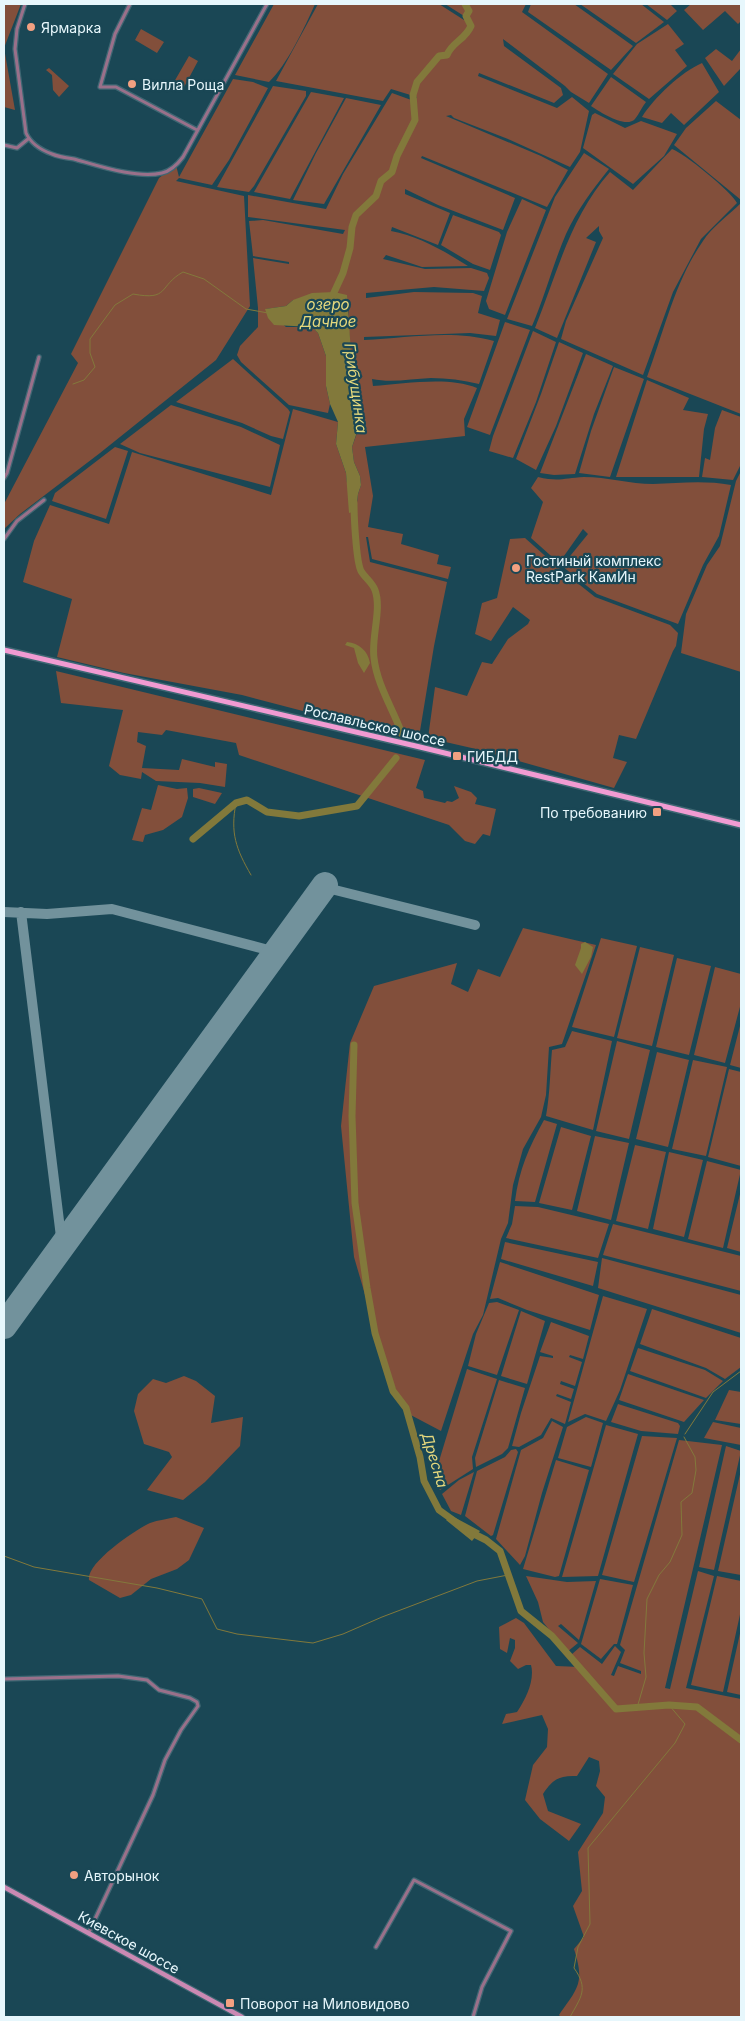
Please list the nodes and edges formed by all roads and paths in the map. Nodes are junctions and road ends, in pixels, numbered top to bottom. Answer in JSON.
{"nodes":[{"id":1,"x":25,"y":4,"type":"edge"},
{"id":2,"x":130,"y":4,"type":"edge"},
{"id":3,"x":267,"y":4,"type":"edge"},
{"id":4,"x":198,"y":130,"type":"junction"},
{"id":5,"x":28,"y":139,"type":"junction"},
{"id":6,"x":4,"y":145,"type":"edge"},
{"id":7,"x":39,"y":357,"type":"dead end"},
{"id":8,"x":4,"y":478,"type":"edge"},
{"id":9,"x":44,"y":500,"type":"dead end"},
{"id":10,"x":4,"y":539,"type":"edge"},
{"id":11,"x":4,"y":650,"type":"edge"},
{"id":12,"x":741,"y":825,"type":"edge"},
{"id":13,"x":4,"y":1679,"type":"edge"},
{"id":14,"x":4,"y":1887,"type":"edge"},
{"id":15,"x":89,"y":1932,"type":"junction"},
{"id":16,"x":376,"y":1947,"type":"dead end"},
{"id":17,"x":242,"y":2017,"type":"edge"},
{"id":18,"x":473,"y":2017,"type":"edge"}],
"edges":[{"from":1,"to":5,"type":"street"},
{"from":2,"to":4,"type":"street"},
{"from":3,"to":4,"type":"street"},
{"from":4,"to":5,"type":"street"},
{"from":5,"to":6,"type":"street"},
{"from":7,"to":8,"type":"street"},
{"from":9,"to":10,"type":"street"},
{"from":11,"to":12,"type":"main road","name":"Рославльское шоссе"},
{"from":13,"to":15,"type":"street"},
{"from":14,"to":15,"type":"main road","name":"Киевское шоссе"},
{"from":15,"to":17,"type":"main road","name":"Киевское шоссе"},
{"from":16,"to":18,"type":"street"}]}
